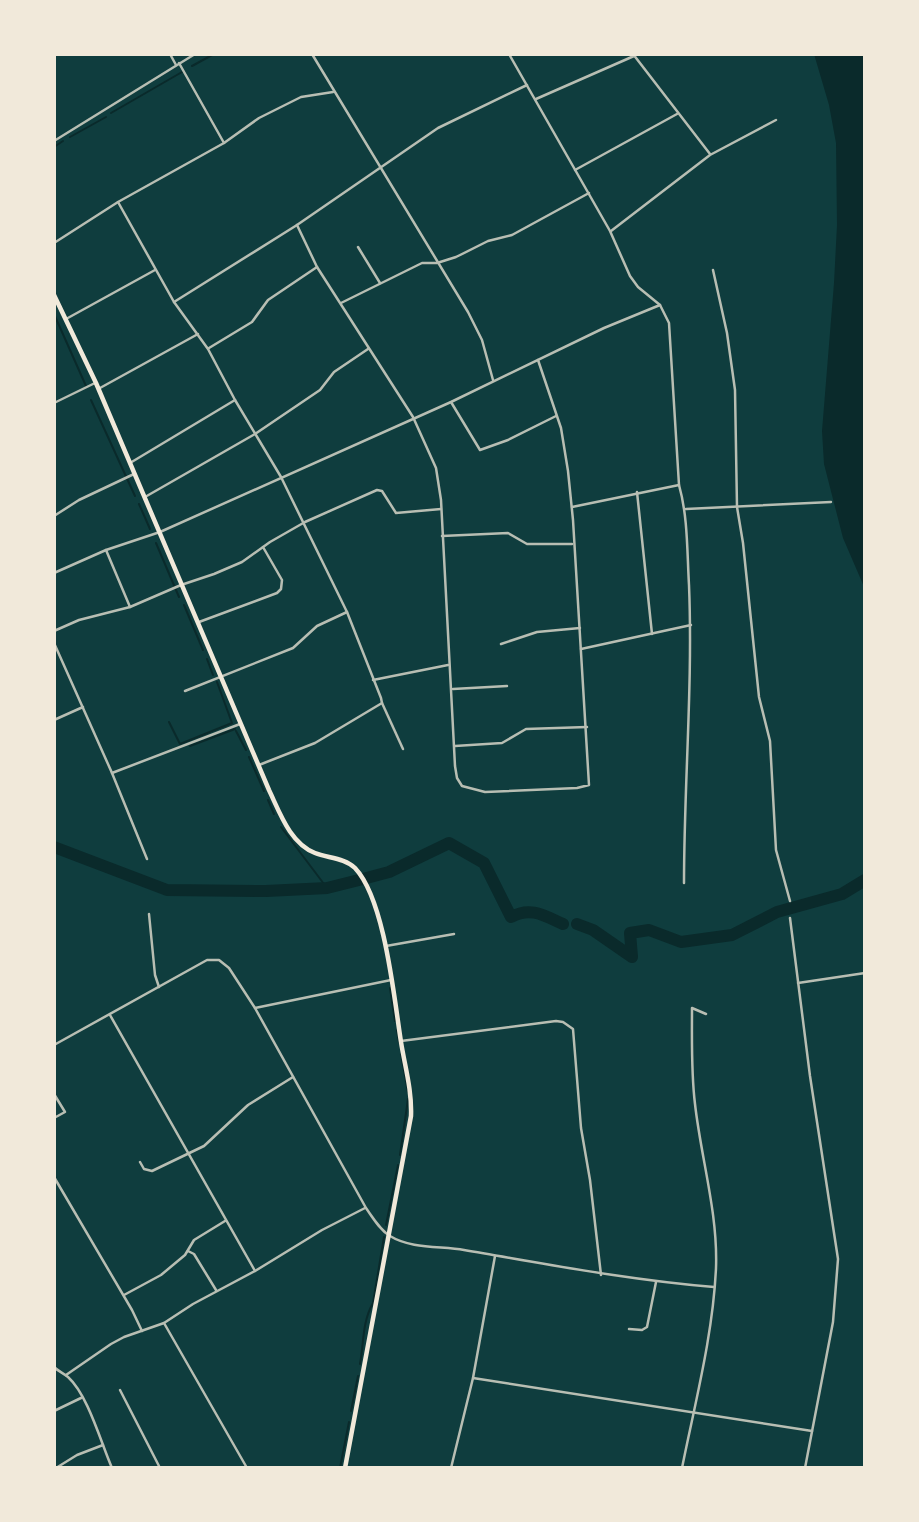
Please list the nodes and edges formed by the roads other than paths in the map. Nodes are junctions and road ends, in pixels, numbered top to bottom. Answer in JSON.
{"nodes":[{"id":1,"x":170,"y":54,"type":"edge"},
{"id":2,"x":195,"y":54,"type":"edge"},
{"id":3,"x":509,"y":54,"type":"edge"},
{"id":4,"x":314,"y":55,"type":"edge"},
{"id":5,"x":633,"y":55,"type":"edge"},
{"id":6,"x":178,"y":64,"type":"junction"},
{"id":7,"x":527,"y":85,"type":"junction"},
{"id":8,"x":333,"y":92,"type":"junction"},
{"id":9,"x":536,"y":99,"type":"junction"},
{"id":10,"x":677,"y":113,"type":"junction"},
{"id":11,"x":776,"y":120,"type":"dead end"},
{"id":12,"x":54,"y":141,"type":"edge"},
{"id":13,"x":224,"y":143,"type":"junction"},
{"id":14,"x":710,"y":155,"type":"junction"},
{"id":15,"x":380,"y":167,"type":"junction"},
{"id":16,"x":575,"y":170,"type":"junction"},
{"id":17,"x":589,"y":193,"type":"junction"},
{"id":18,"x":118,"y":202,"type":"junction"},
{"id":19,"x":297,"y":225,"type":"junction"},
{"id":20,"x":610,"y":231,"type":"junction"},
{"id":21,"x":54,"y":243,"type":"edge"},
{"id":22,"x":358,"y":247,"type":"dead end"},
{"id":23,"x":437,"y":263,"type":"junction"},
{"id":24,"x":317,"y":267,"type":"junction"},
{"id":25,"x":155,"y":270,"type":"junction"},
{"id":26,"x":713,"y":270,"type":"dead end"},
{"id":27,"x":380,"y":284,"type":"junction"},
{"id":28,"x":54,"y":295,"type":"edge"},
{"id":29,"x":56,"y":302,"type":"edge"},
{"id":30,"x":174,"y":302,"type":"junction"},
{"id":31,"x":340,"y":303,"type":"junction"},
{"id":32,"x":660,"y":305,"type":"junction"},
{"id":33,"x":66,"y":319,"type":"junction"},
{"id":34,"x":198,"y":334,"type":"junction"},
{"id":35,"x":369,"y":348,"type":"junction"},
{"id":36,"x":208,"y":349,"type":"junction"},
{"id":37,"x":538,"y":360,"type":"junction"},
{"id":38,"x":493,"y":381,"type":"junction"},
{"id":39,"x":97,"y":386,"type":"junction"},
{"id":40,"x":235,"y":400,"type":"junction"},
{"id":41,"x":451,"y":402,"type":"junction"},
{"id":42,"x":54,"y":403,"type":"edge"},
{"id":43,"x":556,"y":416,"type":"junction"},
{"id":44,"x":413,"y":417,"type":"junction"},
{"id":45,"x":255,"y":434,"type":"junction"},
{"id":46,"x":130,"y":463,"type":"junction"},
{"id":47,"x":134,"y":474,"type":"junction"},
{"id":48,"x":281,"y":477,"type":"junction"},
{"id":49,"x":678,"y":485,"type":"junction"},
{"id":50,"x":637,"y":492,"type":"junction"},
{"id":51,"x":145,"y":497,"type":"junction"},
{"id":52,"x":831,"y":502,"type":"dead end"},
{"id":53,"x":571,"y":507,"type":"junction"},
{"id":54,"x":737,"y":507,"type":"junction"},
{"id":55,"x":441,"y":509,"type":"junction"},
{"id":56,"x":686,"y":509,"type":"junction"},
{"id":57,"x":54,"y":516,"type":"edge"},
{"id":58,"x":304,"y":522,"type":"junction"},
{"id":59,"x":160,"y":531,"type":"junction"},
{"id":60,"x":442,"y":536,"type":"junction"},
{"id":61,"x":573,"y":544,"type":"junction"},
{"id":62,"x":263,"y":547,"type":"junction"},
{"id":63,"x":106,"y":550,"type":"junction"},
{"id":64,"x":54,"y":573,"type":"edge"},
{"id":65,"x":181,"y":585,"type":"junction"},
{"id":66,"x":130,"y":607,"type":"junction"},
{"id":67,"x":347,"y":612,"type":"junction"},
{"id":68,"x":198,"y":623,"type":"junction"},
{"id":69,"x":691,"y":625,"type":"junction"},
{"id":70,"x":580,"y":628,"type":"junction"},
{"id":71,"x":54,"y":631,"type":"edge"},
{"id":72,"x":652,"y":634,"type":"junction"},
{"id":73,"x":54,"y":643,"type":"edge"},
{"id":74,"x":501,"y":644,"type":"dead end"},
{"id":75,"x":581,"y":649,"type":"junction"},
{"id":76,"x":448,"y":665,"type":"junction"},
{"id":77,"x":222,"y":676,"type":"junction"},
{"id":78,"x":373,"y":680,"type":"junction"},
{"id":79,"x":507,"y":686,"type":"dead end"},
{"id":80,"x":453,"y":689,"type":"junction"},
{"id":81,"x":185,"y":691,"type":"dead end"},
{"id":82,"x":382,"y":703,"type":"junction"},
{"id":83,"x":83,"y":708,"type":"junction"},
{"id":84,"x":54,"y":720,"type":"edge"},
{"id":85,"x":241,"y":724,"type":"junction"},
{"id":86,"x":587,"y":727,"type":"junction"},
{"id":87,"x":455,"y":746,"type":"junction"},
{"id":88,"x":403,"y":749,"type":"dead end"},
{"id":89,"x":259,"y":765,"type":"junction"},
{"id":90,"x":112,"y":773,"type":"junction"},
{"id":91,"x":147,"y":859,"type":"dead end"},
{"id":92,"x":684,"y":883,"type":"dead end"},
{"id":93,"x":790,"y":901,"type":"dead end"},
{"id":94,"x":149,"y":914,"type":"dead end"},
{"id":95,"x":790,"y":918,"type":"dead end"},
{"id":96,"x":454,"y":934,"type":"dead end"},
{"id":97,"x":386,"y":946,"type":"junction"},
{"id":98,"x":865,"y":973,"type":"edge"},
{"id":99,"x":391,"y":979,"type":"junction"},
{"id":100,"x":798,"y":984,"type":"junction"},
{"id":101,"x":159,"y":987,"type":"junction"},
{"id":102,"x":255,"y":1008,"type":"junction"},
{"id":103,"x":706,"y":1014,"type":"dead end"},
{"id":104,"x":110,"y":1015,"type":"junction"},
{"id":105,"x":401,"y":1041,"type":"junction"},
{"id":106,"x":54,"y":1045,"type":"edge"},
{"id":107,"x":293,"y":1077,"type":"junction"},
{"id":108,"x":54,"y":1094,"type":"edge"},
{"id":109,"x":54,"y":1118,"type":"edge"},
{"id":110,"x":188,"y":1154,"type":"junction"},
{"id":111,"x":140,"y":1161,"type":"dead end"},
{"id":112,"x":54,"y":1177,"type":"edge"},
{"id":113,"x":366,"y":1208,"type":"junction"},
{"id":114,"x":225,"y":1220,"type":"junction"},
{"id":115,"x":389,"y":1236,"type":"junction"},
{"id":116,"x":188,"y":1251,"type":"junction"},
{"id":117,"x":495,"y":1256,"type":"junction"},
{"id":118,"x":255,"y":1271,"type":"junction"},
{"id":119,"x":601,"y":1275,"type":"junction"},
{"id":120,"x":656,"y":1282,"type":"junction"},
{"id":121,"x":713,"y":1287,"type":"junction"},
{"id":122,"x":216,"y":1291,"type":"junction"},
{"id":123,"x":124,"y":1295,"type":"junction"},
{"id":124,"x":164,"y":1323,"type":"junction"},
{"id":125,"x":629,"y":1329,"type":"dead end"},
{"id":126,"x":142,"y":1331,"type":"junction"},
{"id":127,"x":54,"y":1367,"type":"edge"},
{"id":128,"x":66,"y":1375,"type":"junction"},
{"id":129,"x":473,"y":1378,"type":"junction"},
{"id":130,"x":120,"y":1390,"type":"dead end"},
{"id":131,"x":81,"y":1398,"type":"junction"},
{"id":132,"x":54,"y":1411,"type":"edge"},
{"id":133,"x":693,"y":1412,"type":"junction"},
{"id":134,"x":813,"y":1431,"type":"junction"},
{"id":135,"x":103,"y":1446,"type":"junction"},
{"id":136,"x":56,"y":1468,"type":"edge"},
{"id":137,"x":112,"y":1468,"type":"edge"},
{"id":138,"x":160,"y":1468,"type":"edge"},
{"id":139,"x":247,"y":1468,"type":"edge"},
{"id":140,"x":345,"y":1468,"type":"edge"},
{"id":141,"x":451,"y":1468,"type":"edge"},
{"id":142,"x":682,"y":1468,"type":"edge"},
{"id":143,"x":805,"y":1468,"type":"edge"}],
"edges":[{"from":1,"to":6,"type":"street"},
{"from":2,"to":6,"type":"street"},
{"from":3,"to":7,"type":"street"},
{"from":4,"to":8,"type":"street"},
{"from":5,"to":9,"type":"street"},
{"from":5,"to":10,"type":"street"},
{"from":6,"to":12,"type":"street"},
{"from":6,"to":13,"type":"street"},
{"from":7,"to":9,"type":"street"},
{"from":7,"to":15,"type":"street"},
{"from":8,"to":13,"type":"street"},
{"from":8,"to":15,"type":"street"},
{"from":9,"to":16,"type":"street"},
{"from":10,"to":14,"type":"street"},
{"from":10,"to":16,"type":"street"},
{"from":11,"to":14,"type":"street"},
{"from":13,"to":18,"type":"street"},
{"from":14,"to":20,"type":"street"},
{"from":15,"to":19,"type":"street"},
{"from":15,"to":23,"type":"street"},
{"from":16,"to":17,"type":"street"},
{"from":17,"to":20,"type":"street"},
{"from":17,"to":23,"type":"street"},
{"from":18,"to":21,"type":"street"},
{"from":18,"to":25,"type":"street"},
{"from":19,"to":24,"type":"street"},
{"from":19,"to":30,"type":"street"},
{"from":20,"to":32,"type":"street"},
{"from":22,"to":27,"type":"street"},
{"from":23,"to":27,"type":"street"},
{"from":23,"to":38,"type":"street"},
{"from":24,"to":31,"type":"street"},
{"from":24,"to":36,"type":"street"},
{"from":25,"to":30,"type":"street"},
{"from":25,"to":33,"type":"street"},
{"from":26,"to":54,"type":"street"},
{"from":27,"to":31,"type":"street"},
{"from":28,"to":29,"type":"main road"},
{"from":29,"to":33,"type":"main road"},
{"from":30,"to":34,"type":"street"},
{"from":31,"to":35,"type":"street"},
{"from":32,"to":37,"type":"street"},
{"from":32,"to":49,"type":"street"},
{"from":33,"to":39,"type":"main road"},
{"from":34,"to":36,"type":"street"},
{"from":34,"to":39,"type":"street"},
{"from":35,"to":44,"type":"street"},
{"from":35,"to":45,"type":"street"},
{"from":36,"to":40,"type":"street"},
{"from":37,"to":38,"type":"street"},
{"from":37,"to":43,"type":"street"},
{"from":38,"to":41,"type":"street"},
{"from":39,"to":42,"type":"street"},
{"from":39,"to":46,"type":"main road"},
{"from":40,"to":45,"type":"street"},
{"from":40,"to":46,"type":"street"},
{"from":41,"to":43,"type":"street"},
{"from":41,"to":44,"type":"street"},
{"from":43,"to":53,"type":"street"},
{"from":44,"to":48,"type":"street"},
{"from":44,"to":55,"type":"street"},
{"from":45,"to":48,"type":"street"},
{"from":45,"to":51,"type":"street"},
{"from":46,"to":47,"type":"main road"},
{"from":47,"to":51,"type":"main road"},
{"from":47,"to":57,"type":"street"},
{"from":48,"to":58,"type":"street"},
{"from":48,"to":59,"type":"street"},
{"from":49,"to":50,"type":"street"},
{"from":49,"to":56,"type":"street"},
{"from":50,"to":53,"type":"street"},
{"from":50,"to":72,"type":"street"},
{"from":51,"to":59,"type":"main road"},
{"from":52,"to":54,"type":"street"},
{"from":53,"to":61,"type":"street"},
{"from":54,"to":56,"type":"street"},
{"from":54,"to":93,"type":"street"},
{"from":55,"to":58,"type":"street"},
{"from":55,"to":60,"type":"street"},
{"from":56,"to":69,"type":"street"},
{"from":58,"to":62,"type":"street"},
{"from":58,"to":67,"type":"street"},
{"from":59,"to":63,"type":"street"},
{"from":59,"to":65,"type":"main road"},
{"from":60,"to":61,"type":"street"},
{"from":60,"to":76,"type":"street"},
{"from":61,"to":70,"type":"street"},
{"from":62,"to":65,"type":"street"},
{"from":62,"to":68,"type":"street"},
{"from":63,"to":64,"type":"street"},
{"from":63,"to":66,"type":"street"},
{"from":65,"to":66,"type":"street"},
{"from":65,"to":68,"type":"main road"},
{"from":66,"to":71,"type":"street"},
{"from":67,"to":77,"type":"street"},
{"from":67,"to":78,"type":"street"},
{"from":68,"to":77,"type":"main road"},
{"from":69,"to":72,"type":"street"},
{"from":69,"to":92,"type":"street"},
{"from":70,"to":74,"type":"street"},
{"from":70,"to":75,"type":"street"},
{"from":72,"to":75,"type":"street"},
{"from":73,"to":83,"type":"street"},
{"from":75,"to":86,"type":"street"},
{"from":76,"to":78,"type":"street"},
{"from":76,"to":80,"type":"street"},
{"from":77,"to":81,"type":"street"},
{"from":77,"to":85,"type":"main road"},
{"from":78,"to":82,"type":"street"},
{"from":79,"to":80,"type":"street"},
{"from":80,"to":87,"type":"street"},
{"from":82,"to":88,"type":"street"},
{"from":82,"to":89,"type":"street"},
{"from":83,"to":84,"type":"street"},
{"from":83,"to":90,"type":"street"},
{"from":85,"to":89,"type":"main road"},
{"from":85,"to":90,"type":"street"},
{"from":86,"to":87,"type":"street"},
{"from":86,"to":87,"type":"street"},
{"from":89,"to":97,"type":"main road"},
{"from":90,"to":91,"type":"street"},
{"from":94,"to":101,"type":"street"},
{"from":95,"to":100,"type":"street"},
{"from":96,"to":97,"type":"street"},
{"from":97,"to":99,"type":"main road"},
{"from":98,"to":100,"type":"street"},
{"from":99,"to":102,"type":"street"},
{"from":99,"to":105,"type":"main road"},
{"from":100,"to":134,"type":"street"},
{"from":101,"to":102,"type":"street"},
{"from":101,"to":104,"type":"street"},
{"from":102,"to":107,"type":"street"},
{"from":103,"to":121,"type":"street"},
{"from":104,"to":106,"type":"street"},
{"from":104,"to":110,"type":"street"},
{"from":105,"to":115,"type":"main road"},
{"from":105,"to":119,"type":"street"},
{"from":107,"to":110,"type":"street"},
{"from":107,"to":113,"type":"street"},
{"from":108,"to":109,"type":"street"},
{"from":110,"to":111,"type":"street"},
{"from":110,"to":114,"type":"street"},
{"from":112,"to":123,"type":"street"},
{"from":113,"to":115,"type":"street"},
{"from":113,"to":118,"type":"street"},
{"from":114,"to":116,"type":"street"},
{"from":114,"to":118,"type":"street"},
{"from":115,"to":117,"type":"street"},
{"from":115,"to":140,"type":"main road"},
{"from":116,"to":122,"type":"street"},
{"from":116,"to":123,"type":"street"},
{"from":117,"to":119,"type":"street"},
{"from":117,"to":129,"type":"street"},
{"from":118,"to":122,"type":"street"},
{"from":119,"to":120,"type":"street"},
{"from":120,"to":121,"type":"street"},
{"from":120,"to":125,"type":"street"},
{"from":121,"to":133,"type":"street"},
{"from":122,"to":124,"type":"street"},
{"from":123,"to":126,"type":"street"},
{"from":124,"to":126,"type":"street"},
{"from":124,"to":139,"type":"street"},
{"from":126,"to":128,"type":"street"},
{"from":127,"to":128,"type":"street"},
{"from":128,"to":131,"type":"street"},
{"from":129,"to":133,"type":"street"},
{"from":129,"to":141,"type":"street"},
{"from":130,"to":138,"type":"street"},
{"from":131,"to":132,"type":"street"},
{"from":131,"to":135,"type":"street"},
{"from":133,"to":134,"type":"street"},
{"from":133,"to":142,"type":"street"},
{"from":134,"to":143,"type":"street"},
{"from":135,"to":136,"type":"street"},
{"from":135,"to":137,"type":"street"}]}
